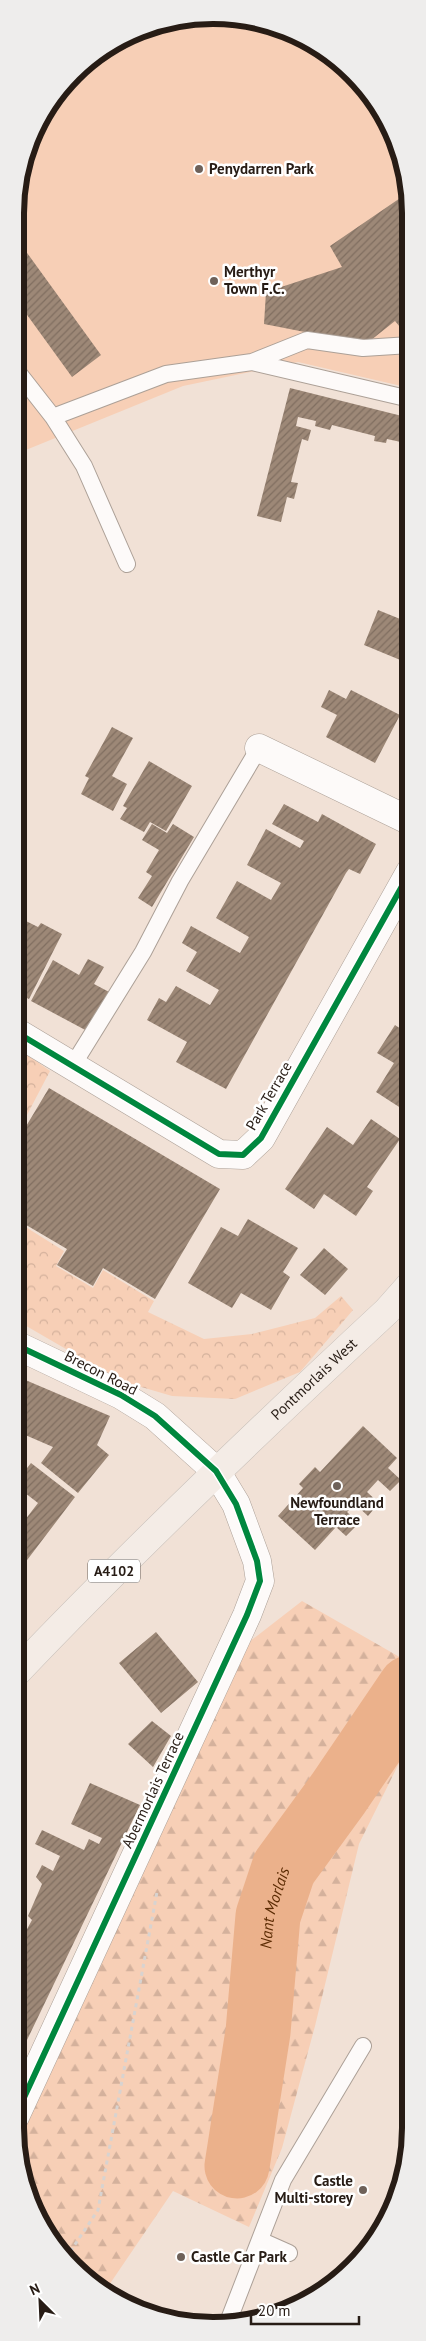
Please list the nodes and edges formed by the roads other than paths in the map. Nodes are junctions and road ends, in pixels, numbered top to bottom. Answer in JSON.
{"nodes":[{"id":1,"x":402,"y":346,"type":"edge"},
{"id":2,"x":252,"y":362,"type":"junction"},
{"id":3,"x":24,"y":381,"type":"edge"},
{"id":4,"x":402,"y":397,"type":"edge"},
{"id":5,"x":53,"y":417,"type":"junction"},
{"id":6,"x":127,"y":564,"type":"dead end"},
{"id":7,"x":259,"y":748,"type":"joint"},
{"id":8,"x":402,"y":817,"type":"edge"},
{"id":9,"x":402,"y":886,"type":"edge"},
{"id":10,"x":24,"y":1037,"type":"edge"},
{"id":11,"x":70,"y":1064,"type":"junction"},
{"id":12,"x":402,"y":1294,"type":"edge"},
{"id":13,"x":24,"y":1349,"type":"edge"},
{"id":14,"x":216,"y":1471,"type":"junction"},
{"id":15,"x":24,"y":1664,"type":"edge"},
{"id":16,"x":363,"y":2046,"type":"dead end"},
{"id":17,"x":24,"y":2097,"type":"edge"},
{"id":18,"x":262,"y":2241,"type":"junction"},
{"id":19,"x":289,"y":2253,"type":"dead end"},
{"id":20,"x":230,"y":2317,"type":"edge"}],
"edges":[{"from":1,"to":2,"type":"lane"},
{"from":2,"to":4,"type":"lane"},
{"from":2,"to":5,"type":"lane"},
{"from":3,"to":5,"type":"lane"},
{"from":5,"to":6,"type":"lane"},
{"from":7,"to":8,"type":"street"},
{"from":7,"to":11,"type":"lane"},
{"from":9,"to":11,"type":"street","name":"Park Terrace"},
{"from":10,"to":11,"type":"street","name":"Park Terrace"},
{"from":12,"to":14,"type":"main road","name":"Pontmorlais West","number":"A4102"},
{"from":13,"to":14,"type":"street","name":"Brecon Road"},
{"from":14,"to":15,"type":"main road","number":"A4102"},
{"from":14,"to":17,"type":"street","name":"Abermorlais Terrace"},
{"from":16,"to":18,"type":"lane"},
{"from":18,"to":19,"type":"lane"},
{"from":18,"to":20,"type":"lane"}]}
